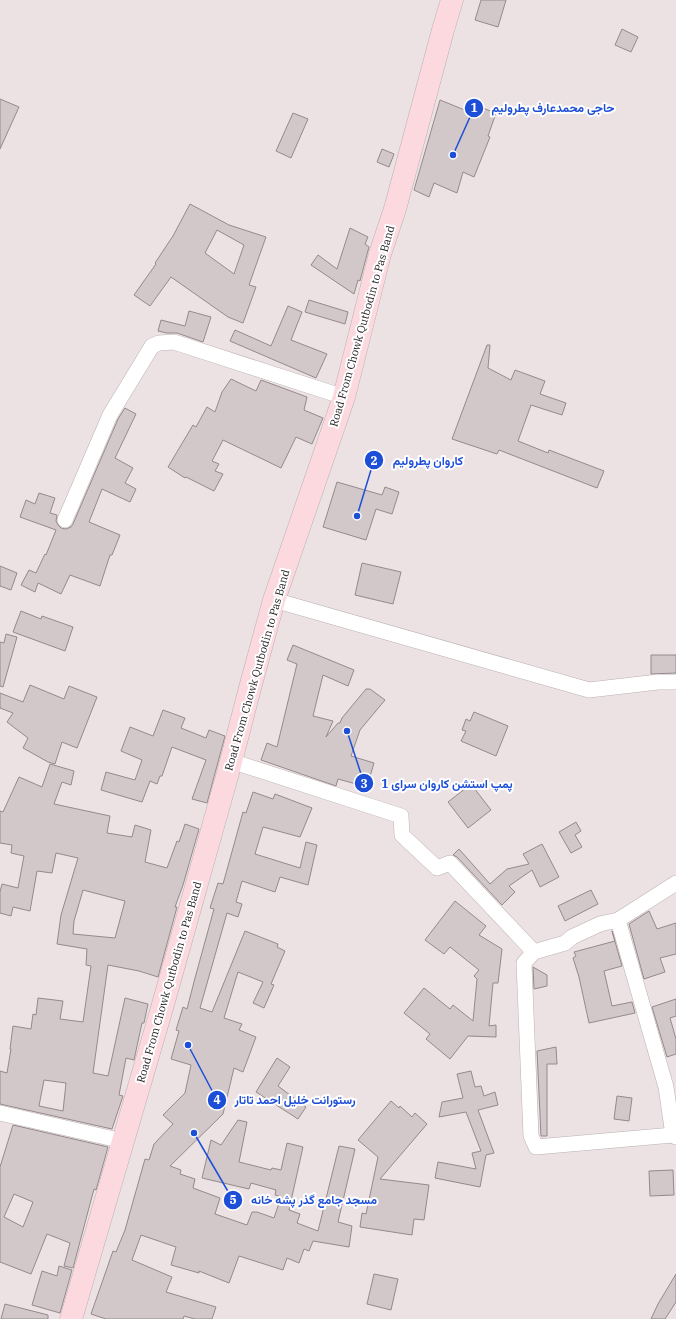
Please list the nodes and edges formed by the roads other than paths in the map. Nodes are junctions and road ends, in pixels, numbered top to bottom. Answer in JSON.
{"nodes":[{"id":1,"x":452,"y":0,"type":"edge"},
{"id":2,"x":344,"y":397,"type":"junction"},
{"id":3,"x":65,"y":520,"type":"dead end"},
{"id":4,"x":274,"y":600,"type":"junction"},
{"id":5,"x":676,"y":682,"type":"edge"},
{"id":6,"x":231,"y":761,"type":"junction"},
{"id":7,"x":676,"y":883,"type":"edge"},
{"id":8,"x":618,"y":920,"type":"junction"},
{"id":9,"x":534,"y":952,"type":"junction"},
{"id":10,"x":0,"y":1113,"type":"edge"},
{"id":11,"x":674,"y":1136,"type":"edge"},
{"id":12,"x":123,"y":1142,"type":"junction"},
{"id":13,"x":71,"y":1319,"type":"edge"}],
"edges":[{"from":1,"to":2,"type":"main road","name":"Road From Chowk Qutbodin to Pas Band"},
{"from":2,"to":3,"type":"street"},
{"from":2,"to":4,"type":"main road","name":"Road From Chowk Qutbodin to Pas Band"},
{"from":4,"to":5,"type":"street"},
{"from":4,"to":6,"type":"main road","name":"Road From Chowk Qutbodin to Pas Band"},
{"from":6,"to":9,"type":"street"},
{"from":6,"to":12,"type":"main road","name":"Road From Chowk Qutbodin to Pas Band"},
{"from":7,"to":8,"type":"street"},
{"from":8,"to":9,"type":"street"},
{"from":8,"to":11,"type":"street"},
{"from":9,"to":11,"type":"street"},
{"from":10,"to":12,"type":"street"},
{"from":12,"to":13,"type":"main road","name":"Road From Chowk Qutbodin to Pas Band"}]}
